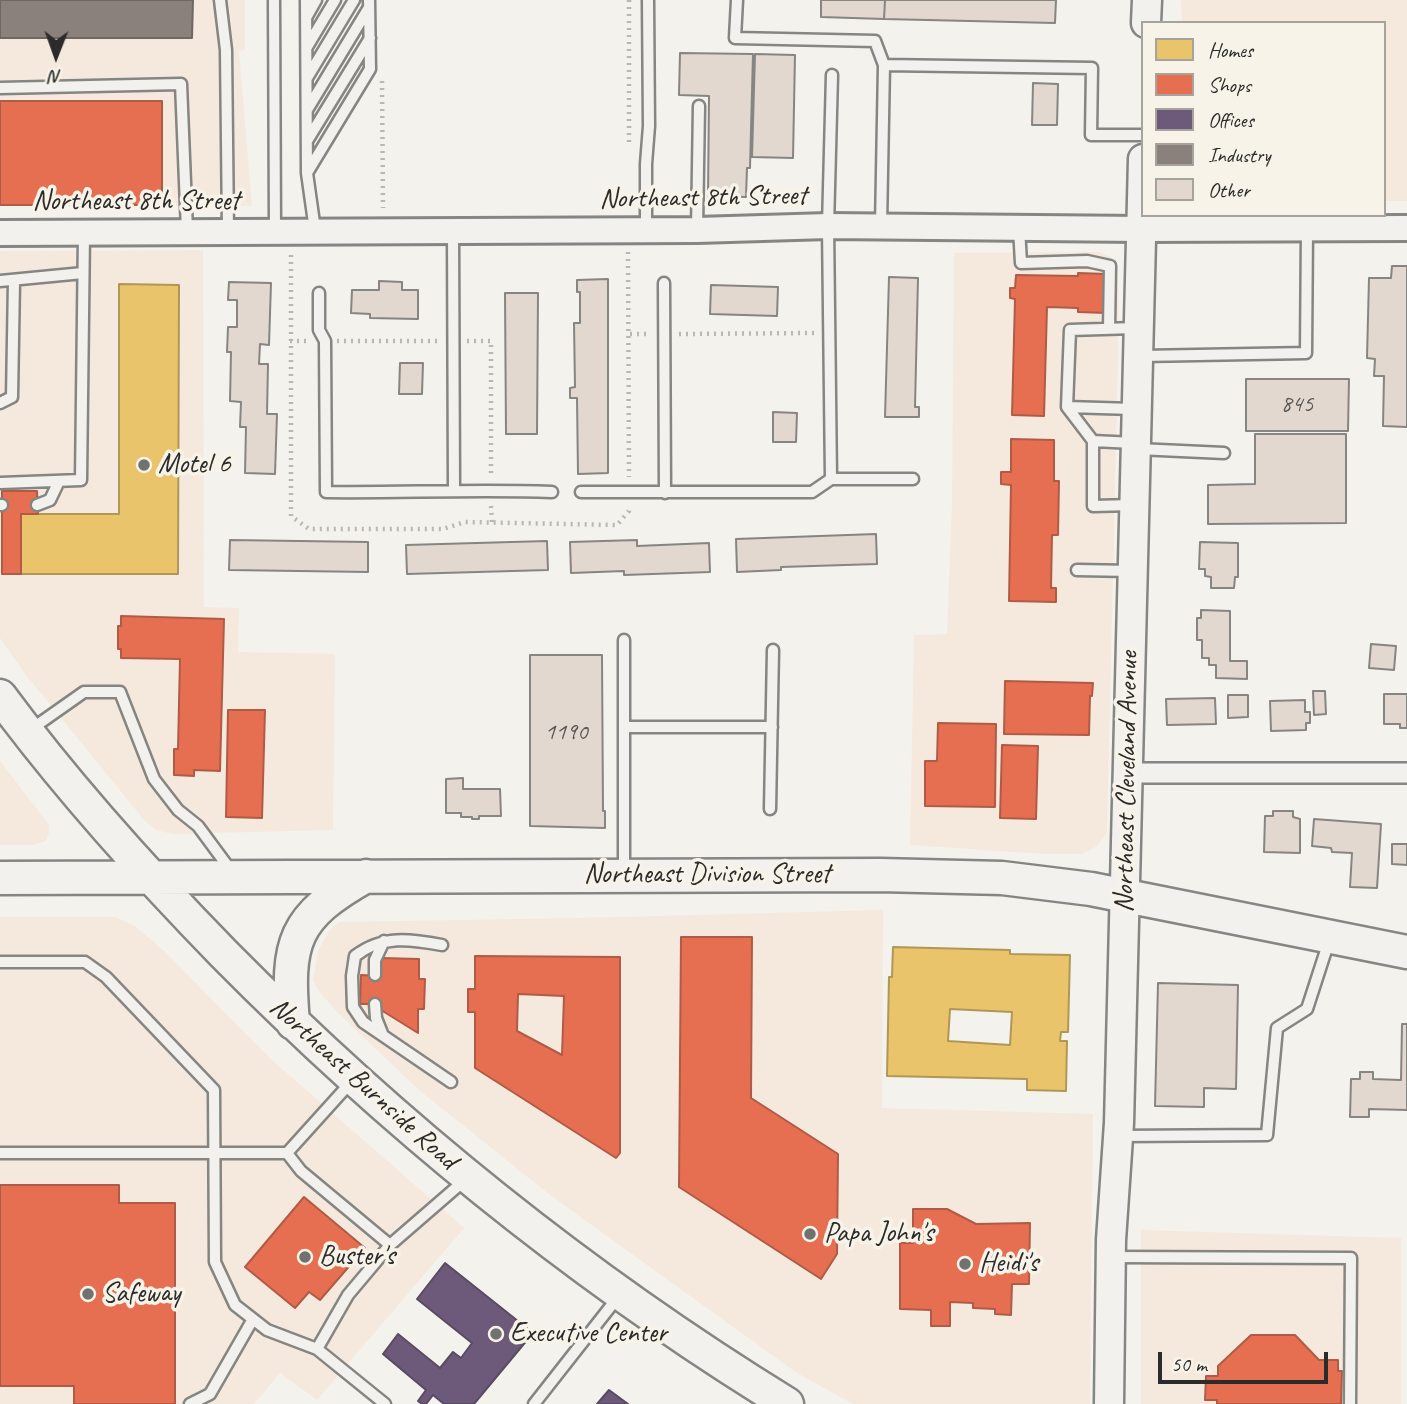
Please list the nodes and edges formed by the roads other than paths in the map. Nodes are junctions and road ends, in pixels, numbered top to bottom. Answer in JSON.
{"nodes":[{"id":1,"x":220,"y":0,"type":"edge"},
{"id":2,"x":274,"y":0,"type":"edge"},
{"id":3,"x":306,"y":0,"type":"edge"},
{"id":4,"x":316,"y":0,"type":"edge"},
{"id":5,"x":335,"y":0,"type":"edge"},
{"id":6,"x":354,"y":0,"type":"edge"},
{"id":7,"x":648,"y":0,"type":"edge"},
{"id":8,"x":737,"y":0,"type":"edge"},
{"id":9,"x":1147,"y":0,"type":"edge"},
{"id":10,"x":369,"y":3,"type":"edge"},
{"id":11,"x":306,"y":16,"type":"junction"},
{"id":12,"x":1146,"y":21,"type":"edge"},
{"id":13,"x":369,"y":38,"type":"junction"},
{"id":14,"x":307,"y":48,"type":"junction"},
{"id":15,"x":884,"y":65,"type":"junction"},
{"id":16,"x":832,"y":75,"type":"dead end"},
{"id":17,"x":307,"y":79,"type":"junction"},
{"id":18,"x":0,"y":88,"type":"edge"},
{"id":19,"x":699,"y":106,"type":"dead end"},
{"id":20,"x":307,"y":110,"type":"junction"},
{"id":21,"x":1141,"y":135,"type":"edge"},
{"id":22,"x":307,"y":142,"type":"junction"},
{"id":23,"x":307,"y":173,"type":"junction"},
{"id":24,"x":1141,"y":217,"type":"edge"},
{"id":25,"x":828,"y":226,"type":"junction"},
{"id":26,"x":881,"y":226,"type":"junction"},
{"id":27,"x":1019,"y":228,"type":"junction"},
{"id":28,"x":1407,"y":228,"type":"edge"},
{"id":29,"x":1141,"y":229,"type":"junction"},
{"id":30,"x":1307,"y":229,"type":"junction"},
{"id":31,"x":453,"y":230,"type":"junction"},
{"id":32,"x":646,"y":230,"type":"junction"},
{"id":33,"x":697,"y":230,"type":"junction"},
{"id":34,"x":275,"y":231,"type":"junction"},
{"id":35,"x":315,"y":231,"type":"junction"},
{"id":36,"x":187,"y":232,"type":"junction"},
{"id":37,"x":228,"y":232,"type":"junction"},
{"id":38,"x":0,"y":233,"type":"edge"},
{"id":39,"x":84,"y":233,"type":"junction"},
{"id":40,"x":83,"y":273,"type":"junction"},
{"id":41,"x":0,"y":281,"type":"edge"},
{"id":42,"x":14,"y":281,"type":"junction"},
{"id":43,"x":664,"y":283,"type":"dead end"},
{"id":44,"x":318,"y":293,"type":"dead end"},
{"id":45,"x":1139,"y":328,"type":"junction"},
{"id":46,"x":1109,"y":329,"type":"junction"},
{"id":47,"x":1138,"y":356,"type":"junction"},
{"id":48,"x":0,"y":402,"type":"edge"},
{"id":49,"x":1067,"y":407,"type":"junction"},
{"id":50,"x":1137,"y":409,"type":"junction"},
{"id":51,"x":1093,"y":441,"type":"junction"},
{"id":52,"x":1135,"y":446,"type":"junction"},
{"id":53,"x":1224,"y":453,"type":"dead end"},
{"id":54,"x":831,"y":479,"type":"junction"},
{"id":55,"x":914,"y":480,"type":"dead end"},
{"id":56,"x":59,"y":481,"type":"junction"},
{"id":57,"x":0,"y":483,"type":"edge"},
{"id":58,"x":454,"y":490,"type":"junction"},
{"id":59,"x":552,"y":492,"type":"dead end"},
{"id":60,"x":581,"y":492,"type":"dead end"},
{"id":61,"x":665,"y":493,"type":"junction"},
{"id":62,"x":37,"y":505,"type":"dead end"},
{"id":63,"x":1134,"y":505,"type":"junction"},
{"id":64,"x":1077,"y":570,"type":"dead end"},
{"id":65,"x":1132,"y":571,"type":"junction"},
{"id":66,"x":624,"y":640,"type":"dead end"},
{"id":67,"x":773,"y":650,"type":"dead end"},
{"id":68,"x":0,"y":695,"type":"edge"},
{"id":69,"x":624,"y":727,"type":"junction"},
{"id":70,"x":772,"y":727,"type":"junction"},
{"id":71,"x":27,"y":732,"type":"junction"},
{"id":72,"x":1127,"y":773,"type":"junction"},
{"id":73,"x":1407,"y":773,"type":"edge"},
{"id":74,"x":770,"y":809,"type":"dead end"},
{"id":75,"x":624,"y":875,"type":"junction"},
{"id":76,"x":151,"y":876,"type":"junction"},
{"id":77,"x":236,"y":876,"type":"junction"},
{"id":78,"x":366,"y":876,"type":"junction"},
{"id":79,"x":0,"y":878,"type":"edge"},
{"id":80,"x":1125,"y":896,"type":"junction"},
{"id":81,"x":1331,"y":937,"type":"junction"},
{"id":82,"x":384,"y":941,"type":"junction"},
{"id":83,"x":442,"y":945,"type":"dead end"},
{"id":84,"x":1407,"y":952,"type":"edge"},
{"id":85,"x":0,"y":962,"type":"edge"},
{"id":86,"x":375,"y":975,"type":"dead end"},
{"id":87,"x":375,"y":1004,"type":"dead end"},
{"id":88,"x":293,"y":1023,"type":"junction"},
{"id":89,"x":382,"y":1033,"type":"junction"},
{"id":90,"x":354,"y":1078,"type":"junction"},
{"id":91,"x":451,"y":1082,"type":"dead end"},
{"id":92,"x":1119,"y":1136,"type":"junction"},
{"id":93,"x":0,"y":1153,"type":"edge"},
{"id":94,"x":214,"y":1153,"type":"junction"},
{"id":95,"x":287,"y":1153,"type":"junction"},
{"id":96,"x":468,"y":1178,"type":"junction"},
{"id":97,"x":390,"y":1245,"type":"junction"},
{"id":98,"x":1111,"y":1256,"type":"junction"},
{"id":99,"x":621,"y":1294,"type":"junction"},
{"id":100,"x":253,"y":1319,"type":"junction"},
{"id":101,"x":317,"y":1349,"type":"junction"},
{"id":102,"x":190,"y":1404,"type":"edge"},
{"id":103,"x":385,"y":1404,"type":"edge"},
{"id":104,"x":534,"y":1404,"type":"edge"},
{"id":105,"x":787,"y":1404,"type":"edge"},
{"id":106,"x":1109,"y":1404,"type":"edge"},
{"id":107,"x":1350,"y":1404,"type":"edge"}],
"edges":[{"from":1,"to":37,"type":"lane"},
{"from":2,"to":34,"type":"lane"},
{"from":3,"to":11,"type":"lane"},
{"from":4,"to":11,"type":"lane"},
{"from":5,"to":14,"type":"lane"},
{"from":6,"to":17,"type":"lane"},
{"from":7,"to":32,"type":"lane"},
{"from":8,"to":15,"type":"lane"},
{"from":9,"to":12,"type":"main road"},
{"from":10,"to":13,"type":"lane"},
{"from":10,"to":20,"type":"lane"},
{"from":11,"to":14,"type":"lane"},
{"from":13,"to":22,"type":"lane"},
{"from":13,"to":23,"type":"lane"},
{"from":14,"to":17,"type":"lane"},
{"from":15,"to":21,"type":"lane"},
{"from":15,"to":26,"type":"lane"},
{"from":16,"to":25,"type":"lane"},
{"from":17,"to":20,"type":"lane"},
{"from":18,"to":36,"type":"lane"},
{"from":19,"to":33,"type":"lane"},
{"from":20,"to":22,"type":"lane"},
{"from":22,"to":23,"type":"lane"},
{"from":23,"to":35,"type":"lane"},
{"from":24,"to":29,"type":"main road","name":"Northeast Cleveland Avenue"},
{"from":25,"to":26,"type":"street","name":"Northeast 8th Street"},
{"from":25,"to":33,"type":"street","name":"Northeast 8th Street"},
{"from":25,"to":54,"type":"lane"},
{"from":26,"to":27,"type":"street","name":"Northeast 8th Street"},
{"from":27,"to":29,"type":"street","name":"Northeast 8th Street"},
{"from":27,"to":46,"type":"lane"},
{"from":28,"to":30,"type":"street","name":"Northeast 8th Street"},
{"from":29,"to":30,"type":"street","name":"Northeast 8th Street"},
{"from":29,"to":45,"type":"main road","name":"Northeast Cleveland Avenue"},
{"from":30,"to":47,"type":"lane"},
{"from":31,"to":32,"type":"street","name":"Northeast 8th Street"},
{"from":31,"to":35,"type":"street","name":"Northeast 8th Street"},
{"from":31,"to":58,"type":"lane"},
{"from":32,"to":33,"type":"street","name":"Northeast 8th Street"},
{"from":34,"to":35,"type":"street","name":"Northeast 8th Street"},
{"from":34,"to":37,"type":"street","name":"Northeast 8th Street"},
{"from":36,"to":37,"type":"street","name":"Northeast 8th Street"},
{"from":36,"to":39,"type":"street","name":"Northeast 8th Street"},
{"from":38,"to":39,"type":"street","name":"Northeast 8th Street"},
{"from":39,"to":40,"type":"lane"},
{"from":40,"to":42,"type":"lane"},
{"from":40,"to":56,"type":"lane"},
{"from":41,"to":42,"type":"lane"},
{"from":42,"to":48,"type":"lane"},
{"from":43,"to":61,"type":"lane"},
{"from":44,"to":58,"type":"lane"},
{"from":45,"to":46,"type":"lane"},
{"from":45,"to":47,"type":"main road","name":"Northeast Cleveland Avenue"},
{"from":46,"to":49,"type":"lane"},
{"from":47,"to":50,"type":"main road","name":"Northeast Cleveland Avenue"},
{"from":49,"to":50,"type":"lane"},
{"from":49,"to":51,"type":"lane"},
{"from":50,"to":52,"type":"main road","name":"Northeast Cleveland Avenue"},
{"from":51,"to":52,"type":"lane"},
{"from":51,"to":63,"type":"lane"},
{"from":52,"to":53,"type":"lane"},
{"from":52,"to":63,"type":"main road","name":"Northeast Cleveland Avenue"},
{"from":54,"to":55,"type":"lane"},
{"from":54,"to":61,"type":"lane"},
{"from":56,"to":57,"type":"lane"},
{"from":56,"to":62,"type":"lane"},
{"from":58,"to":59,"type":"lane"},
{"from":60,"to":61,"type":"lane"},
{"from":63,"to":65,"type":"main road","name":"Northeast Cleveland Avenue"},
{"from":64,"to":65,"type":"lane"},
{"from":65,"to":72,"type":"main road","name":"Northeast Cleveland Avenue"},
{"from":66,"to":69,"type":"lane"},
{"from":67,"to":70,"type":"lane"},
{"from":68,"to":71,"type":"main road","name":"Northeast Burnside Road"},
{"from":69,"to":70,"type":"lane"},
{"from":69,"to":75,"type":"lane"},
{"from":70,"to":74,"type":"lane"},
{"from":71,"to":76,"type":"main road","name":"Northeast Burnside Road"},
{"from":71,"to":77,"type":"lane"},
{"from":72,"to":73,"type":"street"},
{"from":72,"to":80,"type":"main road","name":"Northeast Cleveland Avenue"},
{"from":75,"to":78,"type":"main road","name":"Northeast Division Street"},
{"from":75,"to":80,"type":"main road","name":"Northeast Division Street"},
{"from":76,"to":77,"type":"main road","name":"Northeast Division Street"},
{"from":76,"to":79,"type":"main road","name":"Northeast Division Street"},
{"from":76,"to":88,"type":"main road","name":"Northeast Burnside Road"},
{"from":77,"to":78,"type":"main road","name":"Northeast Division Street"},
{"from":78,"to":88,"type":"main road"},
{"from":80,"to":81,"type":"main road","name":"Northeast Division Street"},
{"from":80,"to":92,"type":"main road","name":"Northeast Cleveland Avenue"},
{"from":81,"to":84,"type":"main road","name":"Northeast Division Street"},
{"from":81,"to":92,"type":"lane"},
{"from":82,"to":83,"type":"lane"},
{"from":82,"to":86,"type":"lane"},
{"from":82,"to":89,"type":"lane"},
{"from":85,"to":94,"type":"lane"},
{"from":87,"to":89,"type":"lane"},
{"from":88,"to":90,"type":"main road","name":"Northeast Burnside Road"},
{"from":89,"to":91,"type":"lane"},
{"from":90,"to":95,"type":"lane"},
{"from":90,"to":96,"type":"main road","name":"Northeast Burnside Road"},
{"from":92,"to":98,"type":"main road","name":"Northeast Cleveland Avenue"},
{"from":93,"to":94,"type":"lane"},
{"from":94,"to":95,"type":"lane"},
{"from":94,"to":100,"type":"lane"},
{"from":95,"to":97,"type":"lane"},
{"from":96,"to":97,"type":"lane"},
{"from":96,"to":99,"type":"main road","name":"Northeast Burnside Road"},
{"from":97,"to":101,"type":"lane"},
{"from":98,"to":106,"type":"main road","name":"Northeast Cleveland Avenue"},
{"from":98,"to":107,"type":"lane"},
{"from":99,"to":104,"type":"lane"},
{"from":99,"to":105,"type":"main road","name":"Northeast Burnside Road"},
{"from":100,"to":101,"type":"lane"},
{"from":100,"to":102,"type":"lane"},
{"from":101,"to":103,"type":"lane"}]}
